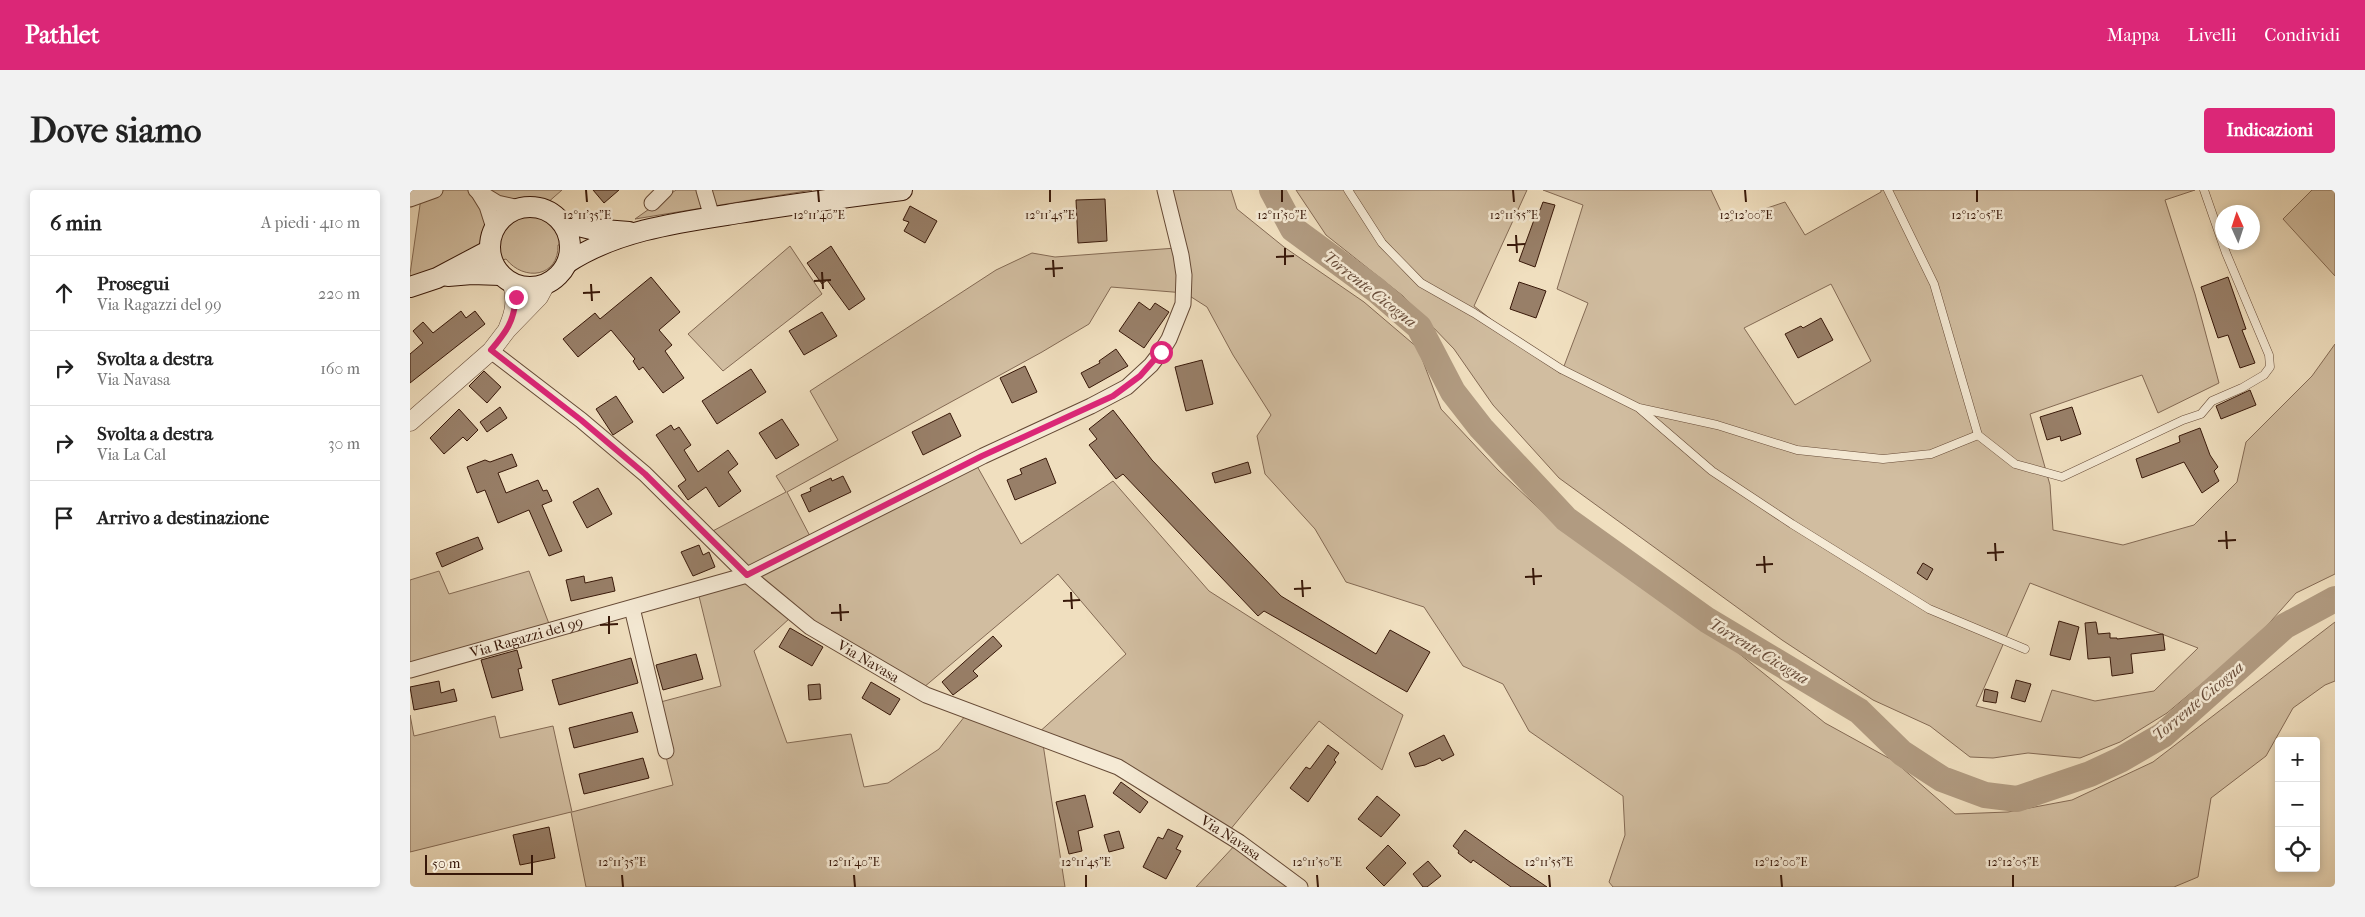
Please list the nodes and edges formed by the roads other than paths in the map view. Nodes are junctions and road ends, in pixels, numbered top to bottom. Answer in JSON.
{"nodes":[{"id":1,"x":435,"y":190,"type":"edge"},
{"id":2,"x":476,"y":190,"type":"edge"},
{"id":3,"x":665,"y":190,"type":"edge"},
{"id":4,"x":704,"y":190,"type":"edge"},
{"id":5,"x":902,"y":190,"type":"edge"},
{"id":6,"x":1165,"y":190,"type":"edge"},
{"id":7,"x":1348,"y":190,"type":"edge"},
{"id":8,"x":1888,"y":190,"type":"edge"},
{"id":9,"x":2204,"y":190,"type":"edge"},
{"id":10,"x":410,"y":199,"type":"edge"},
{"id":11,"x":652,"y":203,"type":"dead end"},
{"id":12,"x":519,"y":208,"type":"junction"},
{"id":13,"x":712,"y":217,"type":"junction"},
{"id":14,"x":562,"y":222,"type":"junction"},
{"id":15,"x":494,"y":228,"type":"junction"},
{"id":16,"x":642,"y":231,"type":"junction"},
{"id":17,"x":490,"y":250,"type":"junction"},
{"id":18,"x":567,"y":263,"type":"junction"},
{"id":19,"x":437,"y":278,"type":"junction"},
{"id":20,"x":507,"y":279,"type":"junction"},
{"id":21,"x":546,"y":284,"type":"junction"},
{"id":22,"x":410,"y":287,"type":"edge"},
{"id":23,"x":507,"y":330,"type":"junction"},
{"id":24,"x":491,"y":350,"type":"junction"},
{"id":25,"x":1639,"y":408,"type":"junction"},
{"id":26,"x":410,"y":422,"type":"edge"},
{"id":27,"x":1978,"y":435,"type":"junction"},
{"id":28,"x":747,"y":575,"type":"junction"},
{"id":29,"x":632,"y":608,"type":"junction"},
{"id":30,"x":2025,"y":649,"type":"dead end"},
{"id":31,"x":410,"y":670,"type":"edge"},
{"id":32,"x":666,"y":751,"type":"dead end"},
{"id":33,"x":1300,"y":887,"type":"edge"}],
"edges":[{"from":1,"to":10,"type":"street"},
{"from":2,"to":12,"type":"street"},
{"from":2,"to":15,"type":"street"},
{"from":3,"to":11,"type":"street"},
{"from":4,"to":13,"type":"street"},
{"from":5,"to":13,"type":"main road"},
{"from":6,"to":28,"type":"street","name":"Via Ragazzi del 99"},
{"from":7,"to":25,"type":"lane"},
{"from":8,"to":27,"type":"lane"},
{"from":9,"to":27,"type":"lane"},
{"from":12,"to":14,"type":"main road"},
{"from":12,"to":15,"type":"main road"},
{"from":13,"to":16,"type":"main road"},
{"from":14,"to":16,"type":"main road"},
{"from":14,"to":18,"type":"main road"},
{"from":15,"to":17,"type":"main road"},
{"from":16,"to":18,"type":"main road"},
{"from":17,"to":19,"type":"main road"},
{"from":17,"to":20,"type":"main road"},
{"from":18,"to":21,"type":"main road"},
{"from":19,"to":20,"type":"main road"},
{"from":19,"to":22,"type":"main road"},
{"from":20,"to":21,"type":"main road"},
{"from":20,"to":23,"type":"street"},
{"from":21,"to":23,"type":"street"},
{"from":23,"to":24,"type":"street"},
{"from":24,"to":26,"type":"street"},
{"from":24,"to":28,"type":"street","name":"Via Navasa"},
{"from":25,"to":27,"type":"lane"},
{"from":25,"to":30,"type":"lane"},
{"from":28,"to":29,"type":"street","name":"Via Ragazzi del 99"},
{"from":28,"to":33,"type":"street","name":"Via Navasa"},
{"from":29,"to":31,"type":"street","name":"Via Ragazzi del 99"},
{"from":29,"to":32,"type":"street"}]}
